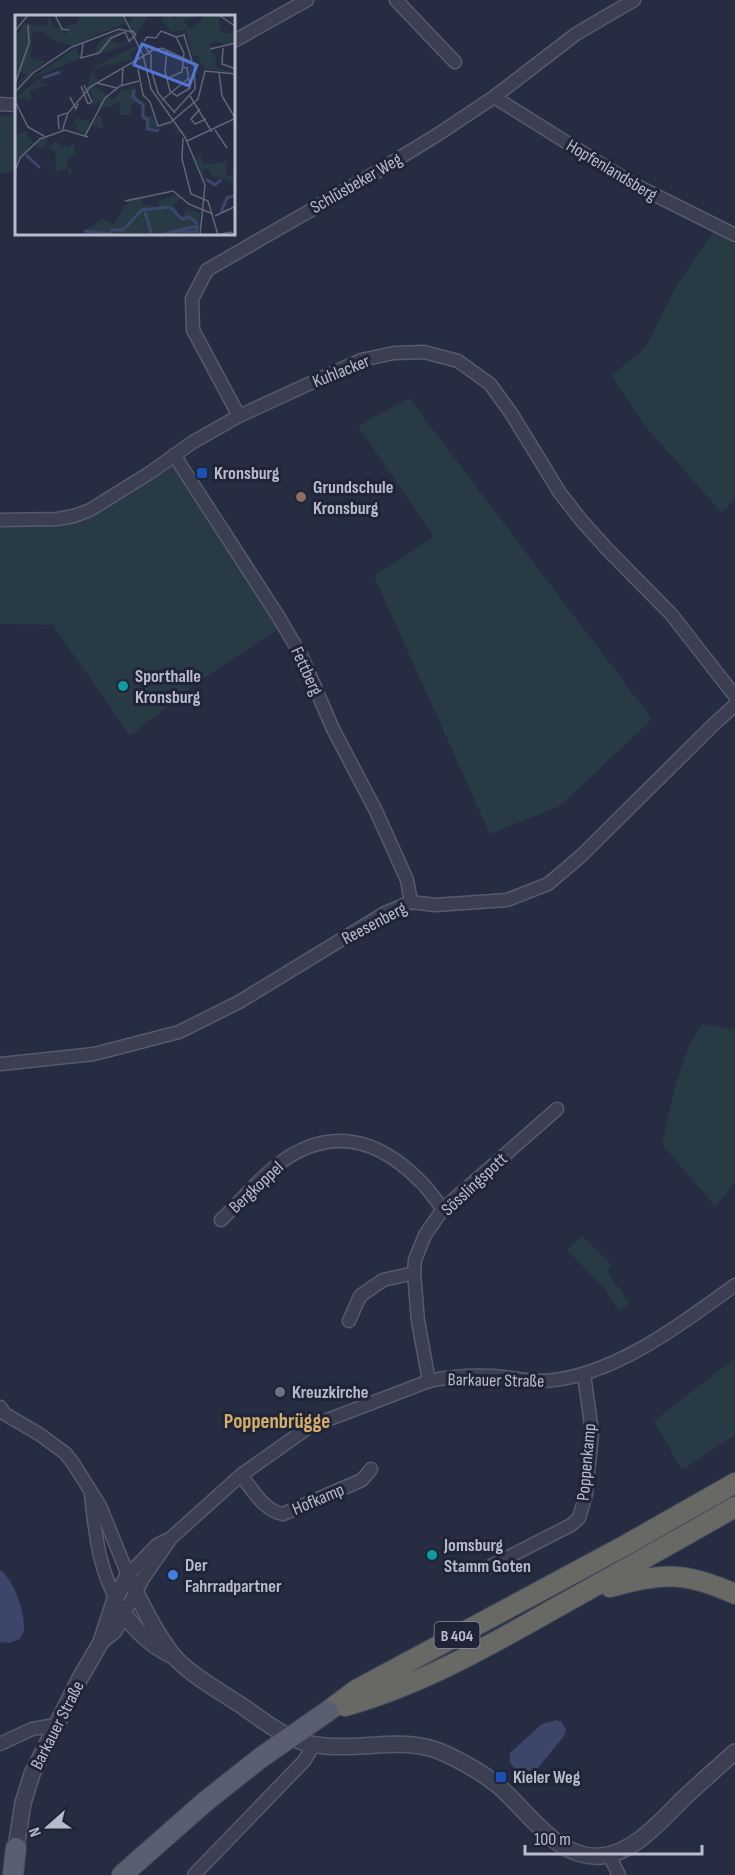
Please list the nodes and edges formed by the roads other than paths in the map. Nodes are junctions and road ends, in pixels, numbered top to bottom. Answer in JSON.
{"nodes":[{"id":1,"x":307,"y":0,"type":"edge"},
{"id":2,"x":396,"y":0,"type":"edge"},
{"id":3,"x":634,"y":0,"type":"edge"},
{"id":4,"x":236,"y":40,"type":"edge"},
{"id":5,"x":455,"y":62,"type":"dead end"},
{"id":6,"x":494,"y":97,"type":"junction"},
{"id":7,"x":0,"y":104,"type":"edge"},
{"id":8,"x":15,"y":105,"type":"edge"},
{"id":9,"x":735,"y":235,"type":"edge"},
{"id":10,"x":239,"y":416,"type":"junction"},
{"id":11,"x":174,"y":456,"type":"junction"},
{"id":12,"x":0,"y":520,"type":"edge"},
{"id":13,"x":735,"y":696,"type":"edge"},
{"id":14,"x":735,"y":705,"type":"edge"},
{"id":15,"x":411,"y":902,"type":"junction"},
{"id":16,"x":0,"y":1064,"type":"edge"},
{"id":17,"x":556,"y":1109,"type":"dead end"},
{"id":18,"x":443,"y":1209,"type":"junction"},
{"id":19,"x":221,"y":1220,"type":"dead end"},
{"id":20,"x":414,"y":1273,"type":"junction"},
{"id":21,"x":735,"y":1285,"type":"edge"},
{"id":22,"x":349,"y":1321,"type":"dead end"},
{"id":23,"x":584,"y":1374,"type":"junction"},
{"id":24,"x":429,"y":1381,"type":"junction"},
{"id":25,"x":0,"y":1407,"type":"edge"},
{"id":26,"x":371,"y":1469,"type":"dead end"},
{"id":27,"x":241,"y":1475,"type":"junction"},
{"id":28,"x":735,"y":1483,"type":"edge"},
{"id":29,"x":90,"y":1491,"type":"junction"},
{"id":30,"x":735,"y":1507,"type":"edge"},
{"id":31,"x":171,"y":1538,"type":"junction"},
{"id":32,"x":489,"y":1567,"type":"dead end"},
{"id":33,"x":128,"y":1575,"type":"junction"},
{"id":34,"x":136,"y":1592,"type":"junction"},
{"id":35,"x":735,"y":1594,"type":"edge"},
{"id":36,"x":579,"y":1596,"type":"junction"},
{"id":37,"x":115,"y":1599,"type":"junction"},
{"id":38,"x":124,"y":1614,"type":"junction"},
{"id":39,"x":101,"y":1641,"type":"junction"},
{"id":40,"x":174,"y":1656,"type":"junction"},
{"id":41,"x":328,"y":1711,"type":"junction"},
{"id":42,"x":56,"y":1725,"type":"junction"},
{"id":43,"x":0,"y":1744,"type":"edge"},
{"id":44,"x":314,"y":1745,"type":"junction"},
{"id":45,"x":735,"y":1752,"type":"edge"},
{"id":46,"x":16,"y":1848,"type":"joint"},
{"id":47,"x":609,"y":1855,"type":"junction"},
{"id":48,"x":13,"y":1875,"type":"edge"},
{"id":49,"x":122,"y":1875,"type":"edge"},
{"id":50,"x":195,"y":1875,"type":"edge"},
{"id":51,"x":618,"y":1875,"type":"edge"}],
"edges":[{"from":1,"to":4,"type":"street"},
{"from":2,"to":5,"type":"street"},
{"from":3,"to":6,"type":"street","name":"Schlüsbeker Weg"},
{"from":6,"to":9,"type":"street","name":"Hopfenlandsberg"},
{"from":6,"to":10,"type":"street","name":"Schlüsbeker Weg"},
{"from":7,"to":8,"type":"street"},
{"from":10,"to":11,"type":"street","name":"Kuhlacker"},
{"from":10,"to":13,"type":"street","name":"Kuhlacker"},
{"from":11,"to":12,"type":"street","name":"Kuhlacker"},
{"from":11,"to":15,"type":"street","name":"Fettberg"},
{"from":14,"to":15,"type":"street","name":"Reesenberg"},
{"from":15,"to":16,"type":"street","name":"Reesenberg"},
{"from":17,"to":18,"type":"street","name":"Sösslingspott"},
{"from":18,"to":19,"type":"street","name":"Bergkoppel"},
{"from":18,"to":20,"type":"street","name":"Sösslingspott"},
{"from":20,"to":22,"type":"street"},
{"from":20,"to":24,"type":"street","name":"Sösslingspott"},
{"from":21,"to":23,"type":"street","name":"Barkauer Straße"},
{"from":23,"to":24,"type":"street","name":"Barkauer Straße"},
{"from":23,"to":32,"type":"street","name":"Poppenkamp"},
{"from":24,"to":27,"type":"street","name":"Barkauer Straße"},
{"from":25,"to":29,"type":"street"},
{"from":26,"to":27,"type":"street","name":"Hofkamp"},
{"from":27,"to":31,"type":"street","name":"Barkauer Straße"},
{"from":28,"to":41,"type":"highway","number":"B 404"},
{"from":29,"to":33,"type":"street"},
{"from":29,"to":37,"type":"street"},
{"from":30,"to":36,"type":"highway","number":"B 404"},
{"from":31,"to":33,"type":"street","name":"Barkauer Straße"},
{"from":31,"to":34,"type":"street","name":"Barkauer Straße"},
{"from":33,"to":34,"type":"street"},
{"from":33,"to":37,"type":"street","name":"Barkauer Straße"},
{"from":34,"to":38,"type":"street","name":"Barkauer Straße"},
{"from":34,"to":40,"type":"street"},
{"from":35,"to":36,"type":"highway"},
{"from":36,"to":41,"type":"highway","number":"B 404"},
{"from":37,"to":38,"type":"street"},
{"from":37,"to":39,"type":"street","name":"Barkauer Straße"},
{"from":38,"to":39,"type":"street","name":"Barkauer Straße"},
{"from":38,"to":40,"type":"street"},
{"from":39,"to":42,"type":"street","name":"Barkauer Straße"},
{"from":40,"to":44,"type":"street"},
{"from":41,"to":49,"type":"main road","number":"B 404","bridge":true},
{"from":42,"to":43,"type":"street"},
{"from":42,"to":46,"type":"street","name":"Barkauer Straße"},
{"from":44,"to":47,"type":"street"},
{"from":44,"to":50,"type":"street"},
{"from":45,"to":47,"type":"street"},
{"from":46,"to":48,"type":"main road"},
{"from":47,"to":51,"type":"street"}]}
